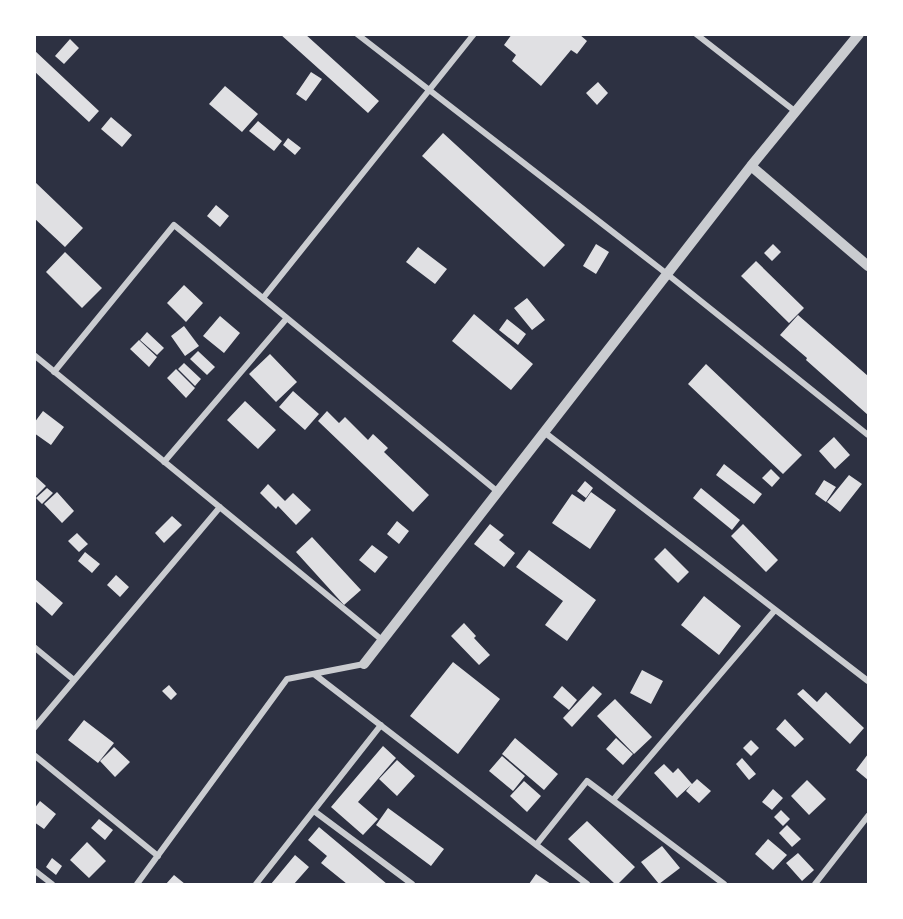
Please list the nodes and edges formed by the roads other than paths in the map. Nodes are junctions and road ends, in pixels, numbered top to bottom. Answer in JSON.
{"nodes":[{"id":1,"x":357,"y":34,"type":"edge"},
{"id":2,"x":474,"y":34,"type":"edge"},
{"id":3,"x":696,"y":34,"type":"edge"},
{"id":4,"x":860,"y":34,"type":"edge"},
{"id":5,"x":430,"y":90,"type":"junction"},
{"id":6,"x":796,"y":112,"type":"junction"},
{"id":7,"x":751,"y":166,"type":"junction"},
{"id":8,"x":868,"y":266,"type":"edge"},
{"id":9,"x":667,"y":274,"type":"junction"},
{"id":10,"x":263,"y":298,"type":"junction"},
{"id":11,"x":287,"y":318,"type":"junction"},
{"id":12,"x":34,"y":355,"type":"edge"},
{"id":13,"x":54,"y":372,"type":"junction"},
{"id":14,"x":544,"y":432,"type":"junction"},
{"id":15,"x":868,"y":435,"type":"edge"},
{"id":16,"x":164,"y":462,"type":"junction"},
{"id":17,"x":498,"y":492,"type":"junction"},
{"id":18,"x":220,"y":507,"type":"junction"},
{"id":19,"x":775,"y":609,"type":"junction"},
{"id":20,"x":382,"y":640,"type":"junction"},
{"id":21,"x":34,"y":647,"type":"edge"},
{"id":22,"x":364,"y":664,"type":"joint"},
{"id":23,"x":314,"y":674,"type":"junction"},
{"id":24,"x":74,"y":680,"type":"junction"},
{"id":25,"x":868,"y":681,"type":"edge"},
{"id":26,"x":381,"y":725,"type":"junction"},
{"id":27,"x":34,"y":728,"type":"edge"},
{"id":28,"x":34,"y":755,"type":"edge"},
{"id":29,"x":613,"y":800,"type":"junction"},
{"id":30,"x":314,"y":811,"type":"junction"},
{"id":31,"x":868,"y":816,"type":"edge"},
{"id":32,"x":536,"y":845,"type":"junction"},
{"id":33,"x":158,"y":856,"type":"junction"},
{"id":34,"x":34,"y":870,"type":"edge"},
{"id":35,"x":52,"y":885,"type":"edge"},
{"id":36,"x":137,"y":885,"type":"edge"},
{"id":37,"x":256,"y":885,"type":"edge"},
{"id":38,"x":412,"y":885,"type":"edge"},
{"id":39,"x":587,"y":885,"type":"edge"},
{"id":40,"x":723,"y":885,"type":"edge"},
{"id":41,"x":815,"y":885,"type":"edge"}],
"edges":[{"from":1,"to":5,"type":"street"},
{"from":2,"to":5,"type":"street"},
{"from":3,"to":6,"type":"street"},
{"from":4,"to":6,"type":"street"},
{"from":5,"to":9,"type":"street"},
{"from":5,"to":10,"type":"street"},
{"from":6,"to":7,"type":"street"},
{"from":7,"to":8,"type":"street"},
{"from":7,"to":9,"type":"street"},
{"from":9,"to":14,"type":"street"},
{"from":9,"to":15,"type":"street"},
{"from":10,"to":11,"type":"street"},
{"from":10,"to":13,"type":"street"},
{"from":11,"to":16,"type":"street"},
{"from":11,"to":17,"type":"street"},
{"from":12,"to":13,"type":"street"},
{"from":13,"to":16,"type":"street"},
{"from":14,"to":17,"type":"street"},
{"from":14,"to":19,"type":"street"},
{"from":16,"to":18,"type":"street"},
{"from":17,"to":20,"type":"street"},
{"from":18,"to":20,"type":"street"},
{"from":18,"to":24,"type":"street"},
{"from":19,"to":25,"type":"street"},
{"from":19,"to":29,"type":"street"},
{"from":20,"to":22,"type":"street"},
{"from":21,"to":24,"type":"street"},
{"from":22,"to":23,"type":"street"},
{"from":23,"to":26,"type":"street"},
{"from":23,"to":33,"type":"street"},
{"from":24,"to":27,"type":"street"},
{"from":26,"to":30,"type":"street"},
{"from":26,"to":32,"type":"street"},
{"from":28,"to":33,"type":"street"},
{"from":29,"to":32,"type":"street"},
{"from":29,"to":40,"type":"street"},
{"from":30,"to":37,"type":"street"},
{"from":30,"to":38,"type":"street"},
{"from":31,"to":41,"type":"street"},
{"from":32,"to":39,"type":"street"},
{"from":33,"to":36,"type":"street"},
{"from":34,"to":35,"type":"street"}]}
